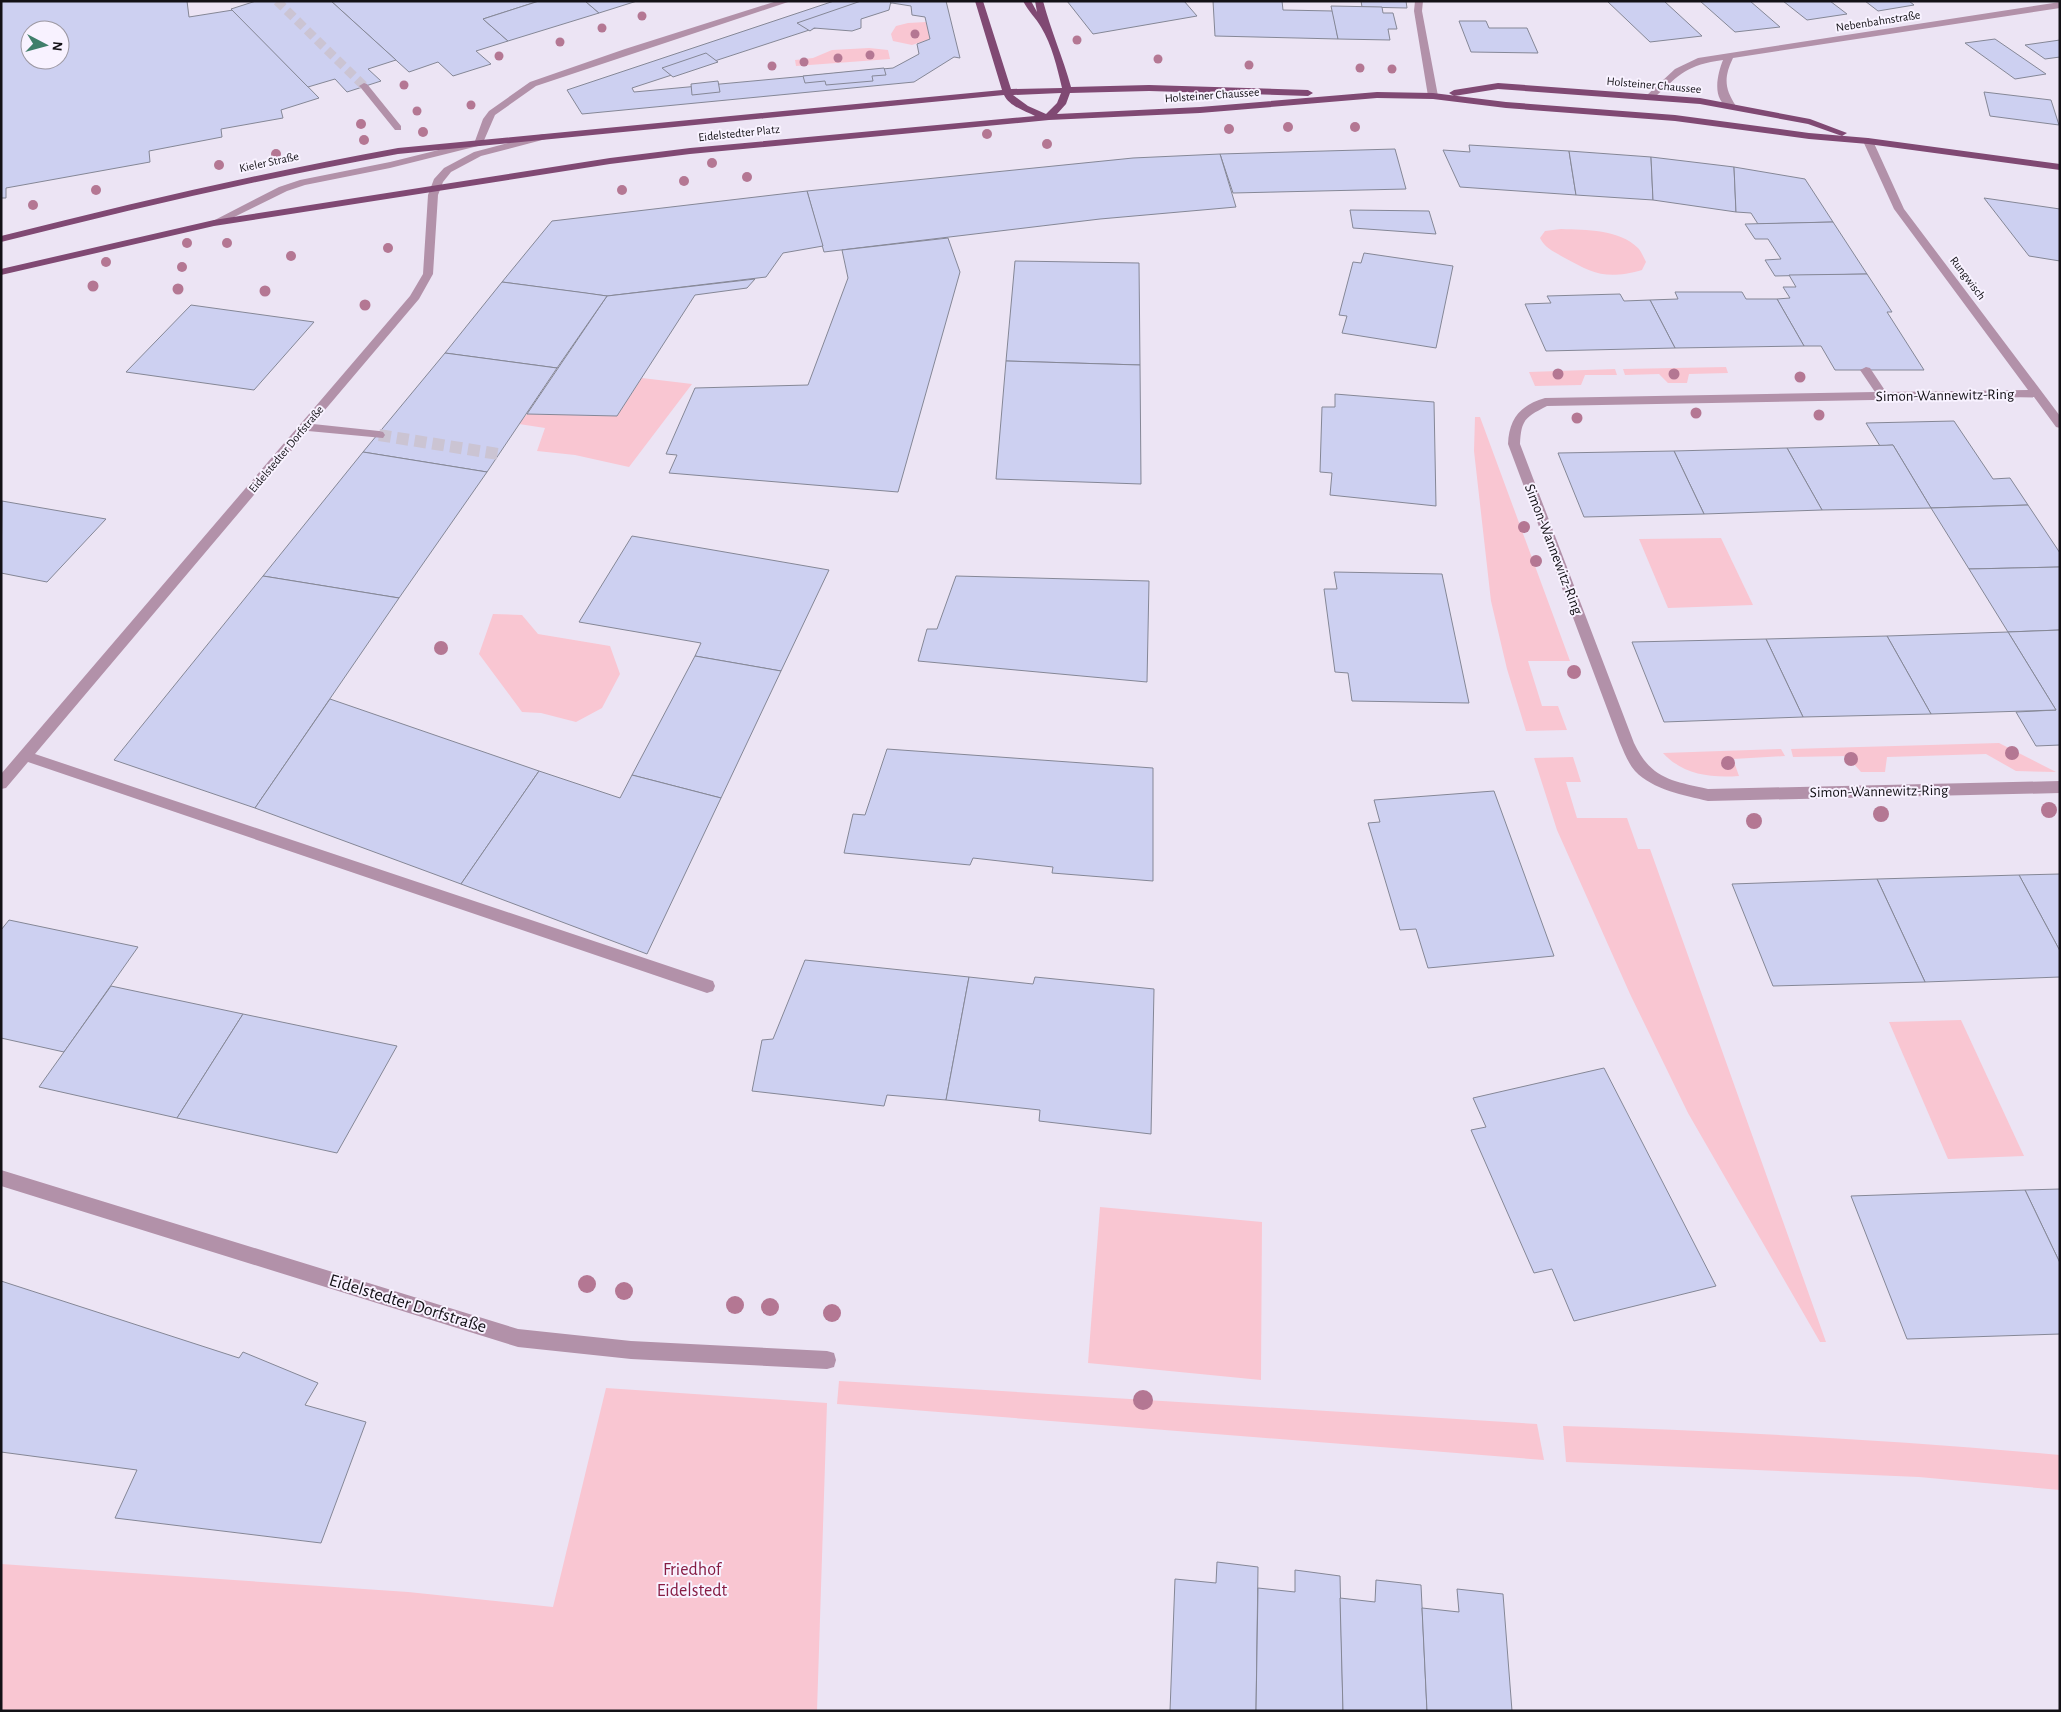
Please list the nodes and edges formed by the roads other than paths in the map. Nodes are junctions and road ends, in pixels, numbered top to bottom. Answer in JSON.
{"nodes":[{"id":1,"x":787,"y":1,"type":"edge"},
{"id":2,"x":979,"y":1,"type":"edge"},
{"id":3,"x":1026,"y":1,"type":"edge"},
{"id":4,"x":1039,"y":1,"type":"edge"},
{"id":5,"x":1419,"y":1,"type":"edge"},
{"id":6,"x":2060,"y":5,"type":"edge"},
{"id":7,"x":1045,"y":25,"type":"junction"},
{"id":8,"x":1729,"y":57,"type":"junction"},
{"id":9,"x":364,"y":86,"type":"tunnel mouth"},
{"id":10,"x":1067,"y":90,"type":"junction"},
{"id":11,"x":1006,"y":92,"type":"junction"},
{"id":12,"x":1377,"y":96,"type":"junction"},
{"id":13,"x":1433,"y":96,"type":"junction"},
{"id":14,"x":1651,"y":96,"type":"junction"},
{"id":15,"x":1731,"y":106,"type":"junction"},
{"id":16,"x":1049,"y":116,"type":"junction"},
{"id":17,"x":398,"y":128,"type":"dead end"},
{"id":18,"x":546,"y":136,"type":"junction"},
{"id":19,"x":1868,"y":141,"type":"junction"},
{"id":20,"x":479,"y":143,"type":"junction"},
{"id":21,"x":2060,"y":167,"type":"edge"},
{"id":22,"x":433,"y":189,"type":"junction"},
{"id":23,"x":214,"y":223,"type":"junction"},
{"id":24,"x":1,"y":239,"type":"edge"},
{"id":25,"x":1,"y":272,"type":"edge"},
{"id":26,"x":1866,"y":370,"type":"dead end"},
{"id":27,"x":2036,"y":392,"type":"junction"},
{"id":28,"x":1883,"y":396,"type":"junction"},
{"id":29,"x":2060,"y":424,"type":"edge"},
{"id":30,"x":305,"y":427,"type":"junction"},
{"id":31,"x":379,"y":434,"type":"tunnel mouth"},
{"id":32,"x":25,"y":756,"type":"junction"},
{"id":33,"x":1,"y":784,"type":"edge"},
{"id":34,"x":2060,"y":787,"type":"edge"},
{"id":35,"x":707,"y":986,"type":"dead end"},
{"id":36,"x":1,"y":1178,"type":"edge"},
{"id":37,"x":827,"y":1360,"type":"dead end"}],
"edges":[{"from":1,"to":20,"type":"street"},
{"from":2,"to":11,"type":"main road"},
{"from":3,"to":7,"type":"main road"},
{"from":4,"to":7,"type":"main road"},
{"from":5,"to":13,"type":"street"},
{"from":6,"to":8,"type":"street","name":"Nebenbahnstraße"},
{"from":7,"to":10,"type":"main road"},
{"from":8,"to":14,"type":"street","name":"Nebenbahnstraße"},
{"from":8,"to":15,"type":"street"},
{"from":9,"to":17,"type":"street"},
{"from":10,"to":11,"type":"main road"},
{"from":10,"to":12,"type":"main road","name":"Holsteiner Chaussee"},
{"from":10,"to":16,"type":"main road"},
{"from":11,"to":16,"type":"main road"},
{"from":11,"to":18,"type":"main road","name":"Eidelstedter Platz"},
{"from":12,"to":13,"type":"main road","name":"Holsteiner Chaussee"},
{"from":12,"to":16,"type":"main road","name":"Holsteiner Chaussee"},
{"from":13,"to":14,"type":"main road","name":"Holsteiner Chaussee"},
{"from":13,"to":19,"type":"main road","name":"Holsteiner Chaussee"},
{"from":14,"to":15,"type":"main road","name":"Holsteiner Chaussee"},
{"from":15,"to":19,"type":"main road","name":"Holsteiner Chaussee"},
{"from":16,"to":22,"type":"main road","name":"Eidelstedter Platz"},
{"from":18,"to":20,"type":"main road","name":"Kieler Straße"},
{"from":18,"to":22,"type":"street"},
{"from":19,"to":21,"type":"main road","name":"Holsteiner Chaussee"},
{"from":19,"to":27,"type":"street","name":"Rungwisch"},
{"from":20,"to":23,"type":"street"},
{"from":20,"to":24,"type":"main road","name":"Kieler Straße"},
{"from":22,"to":23,"type":"main road"},
{"from":22,"to":30,"type":"street","name":"Eidelstedter Dorfstraße"},
{"from":23,"to":25,"type":"main road"},
{"from":26,"to":28,"type":"street"},
{"from":27,"to":28,"type":"street","name":"Simon-Wannewitz-Ring"},
{"from":27,"to":29,"type":"street","name":"Rungwisch"},
{"from":28,"to":34,"type":"street","name":"Simon-Wannewitz-Ring"},
{"from":30,"to":31,"type":"street"},
{"from":30,"to":32,"type":"street","name":"Eidelstedter Dorfstraße"},
{"from":32,"to":33,"type":"street","name":"Eidelstedter Dorfstraße"},
{"from":32,"to":35,"type":"street"},
{"from":36,"to":37,"type":"street","name":"Eidelstedter Dorfstraße"}]}
